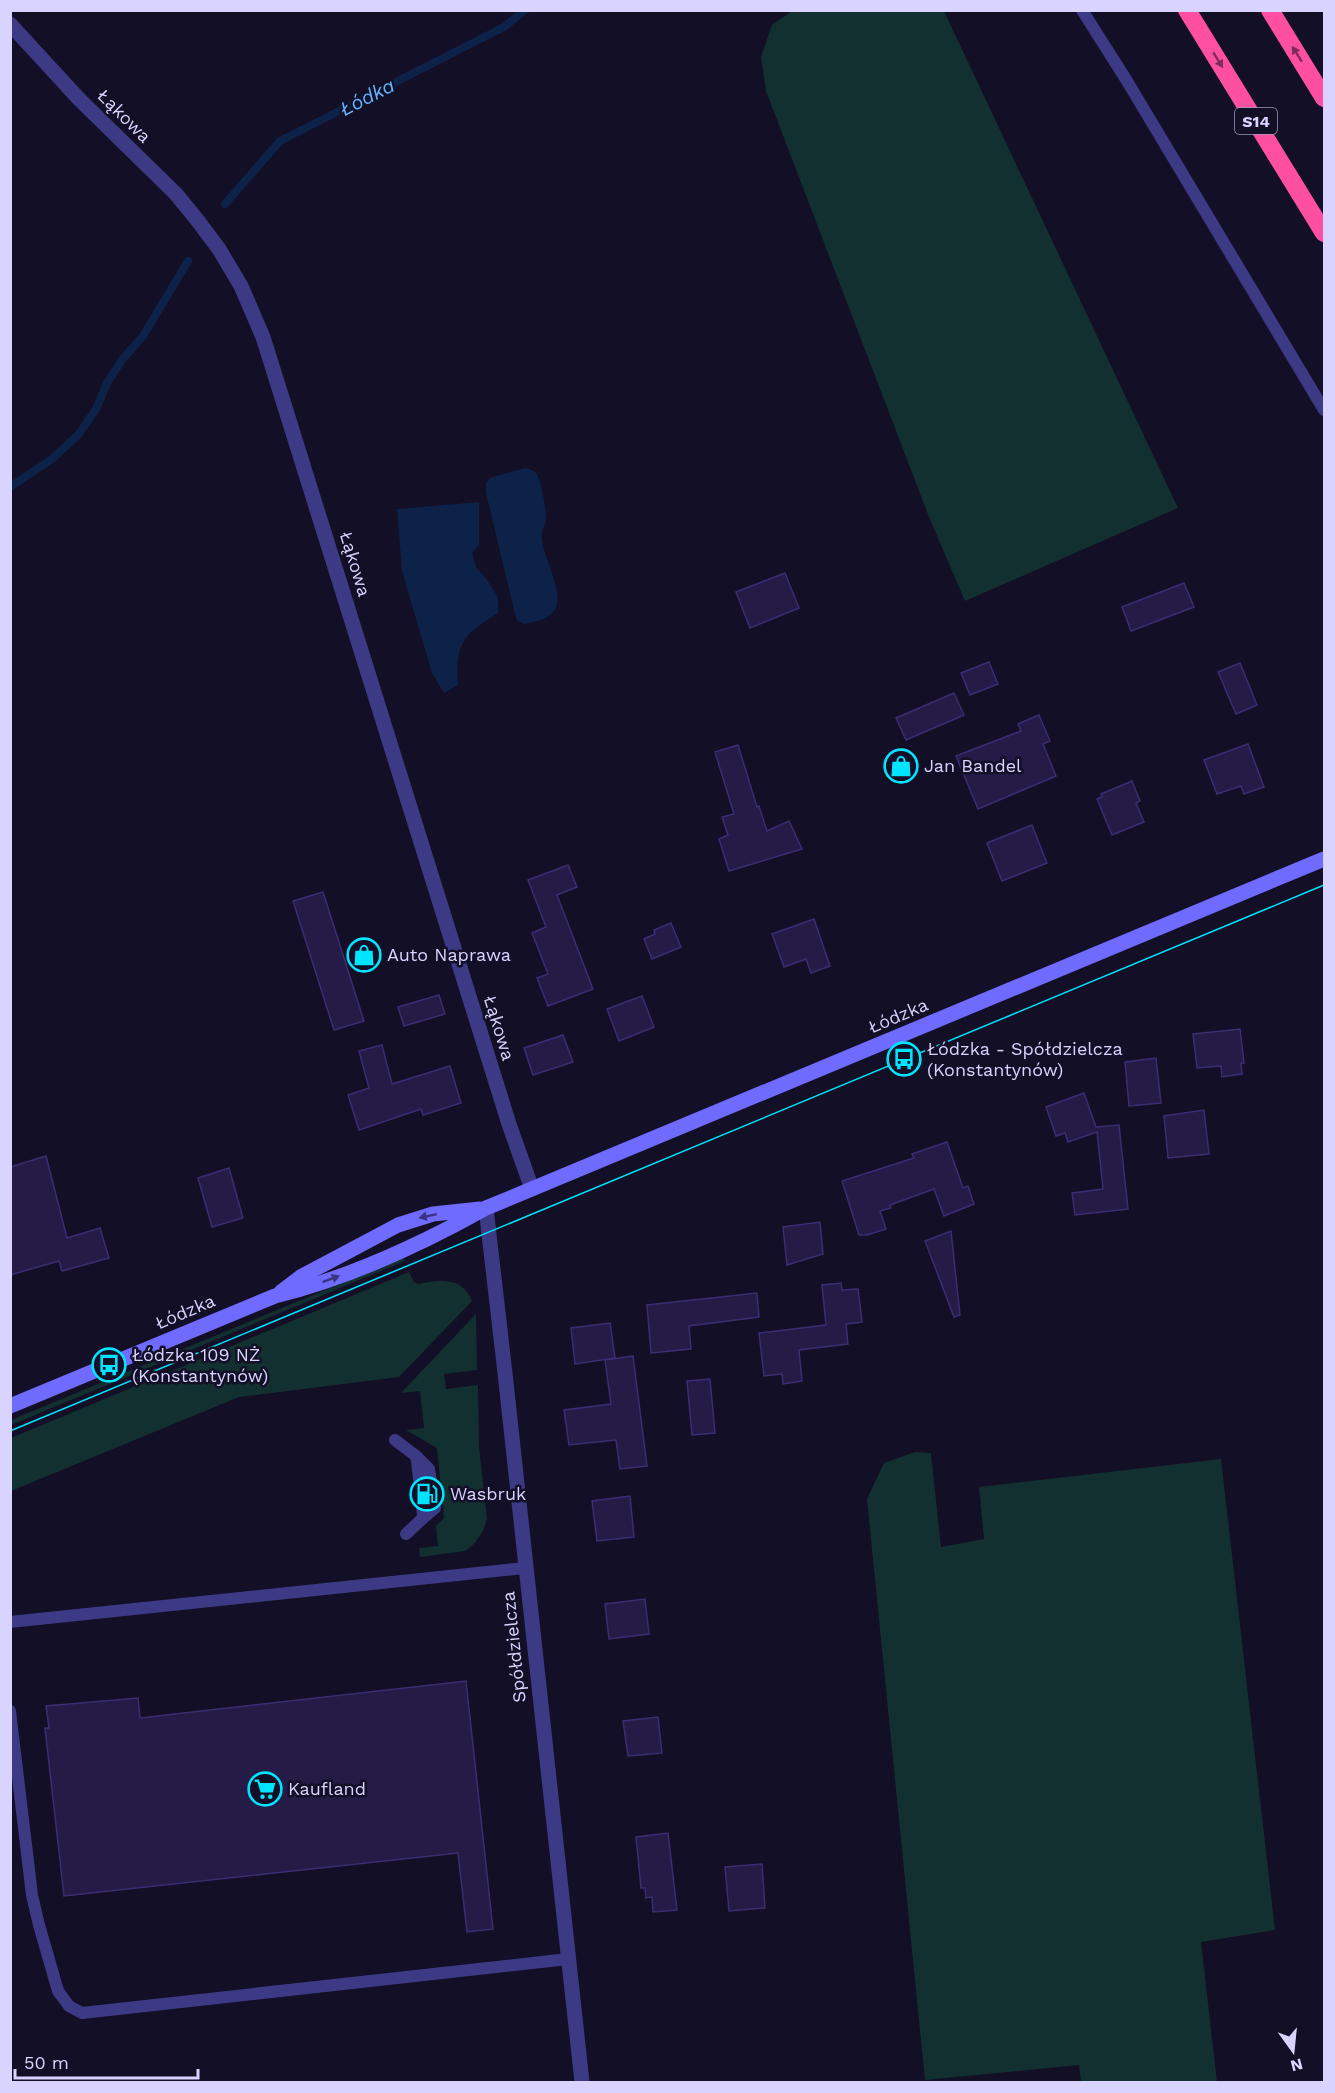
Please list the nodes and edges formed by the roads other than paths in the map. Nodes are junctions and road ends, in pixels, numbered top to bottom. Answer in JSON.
{"nodes":[{"id":1,"x":1082,"y":10,"type":"edge"},
{"id":2,"x":1187,"y":10,"type":"edge"},
{"id":3,"x":1270,"y":10,"type":"edge"},
{"id":4,"x":10,"y":24,"type":"edge"},
{"id":5,"x":1324,"y":98,"type":"edge"},
{"id":6,"x":1324,"y":233,"type":"edge"},
{"id":7,"x":1324,"y":410,"type":"edge"},
{"id":8,"x":1324,"y":859,"type":"edge"},
{"id":9,"x":532,"y":1189,"type":"junction"},
{"id":10,"x":486,"y":1208,"type":"junction"},
{"id":11,"x":275,"y":1296,"type":"junction"},
{"id":12,"x":10,"y":1406,"type":"edge"},
{"id":13,"x":395,"y":1440,"type":"dead end"},
{"id":14,"x":406,"y":1534,"type":"dead end"},
{"id":15,"x":525,"y":1568,"type":"junction"},
{"id":16,"x":10,"y":1622,"type":"edge"},
{"id":17,"x":10,"y":1711,"type":"edge"},
{"id":18,"x":568,"y":1959,"type":"junction"},
{"id":19,"x":582,"y":2082,"type":"edge"}],
"edges":[{"from":1,"to":7,"type":"lane"},
{"from":2,"to":6,"type":"highway","number":"S14","one_way":true},
{"from":5,"to":3,"type":"highway","one_way":true},
{"from":4,"to":9,"type":"street","name":"Łąkowa"},
{"from":8,"to":9,"type":"main road","name":"Łódzka"},
{"from":9,"to":10,"type":"main road","name":"Łódzka"},
{"from":11,"to":10,"type":"main road","name":"Łódzka","one_way":true},
{"from":10,"to":11,"type":"main road","name":"Łódzka","one_way":true},
{"from":10,"to":15,"type":"street","name":"Spółdzielcza"},
{"from":11,"to":12,"type":"main road","name":"Łódzka"},
{"from":13,"to":14,"type":"lane"},
{"from":15,"to":16,"type":"lane"},
{"from":15,"to":18,"type":"street","name":"Spółdzielcza"},
{"from":17,"to":18,"type":"lane"},
{"from":18,"to":19,"type":"street","name":"Spółdzielcza"}]}
